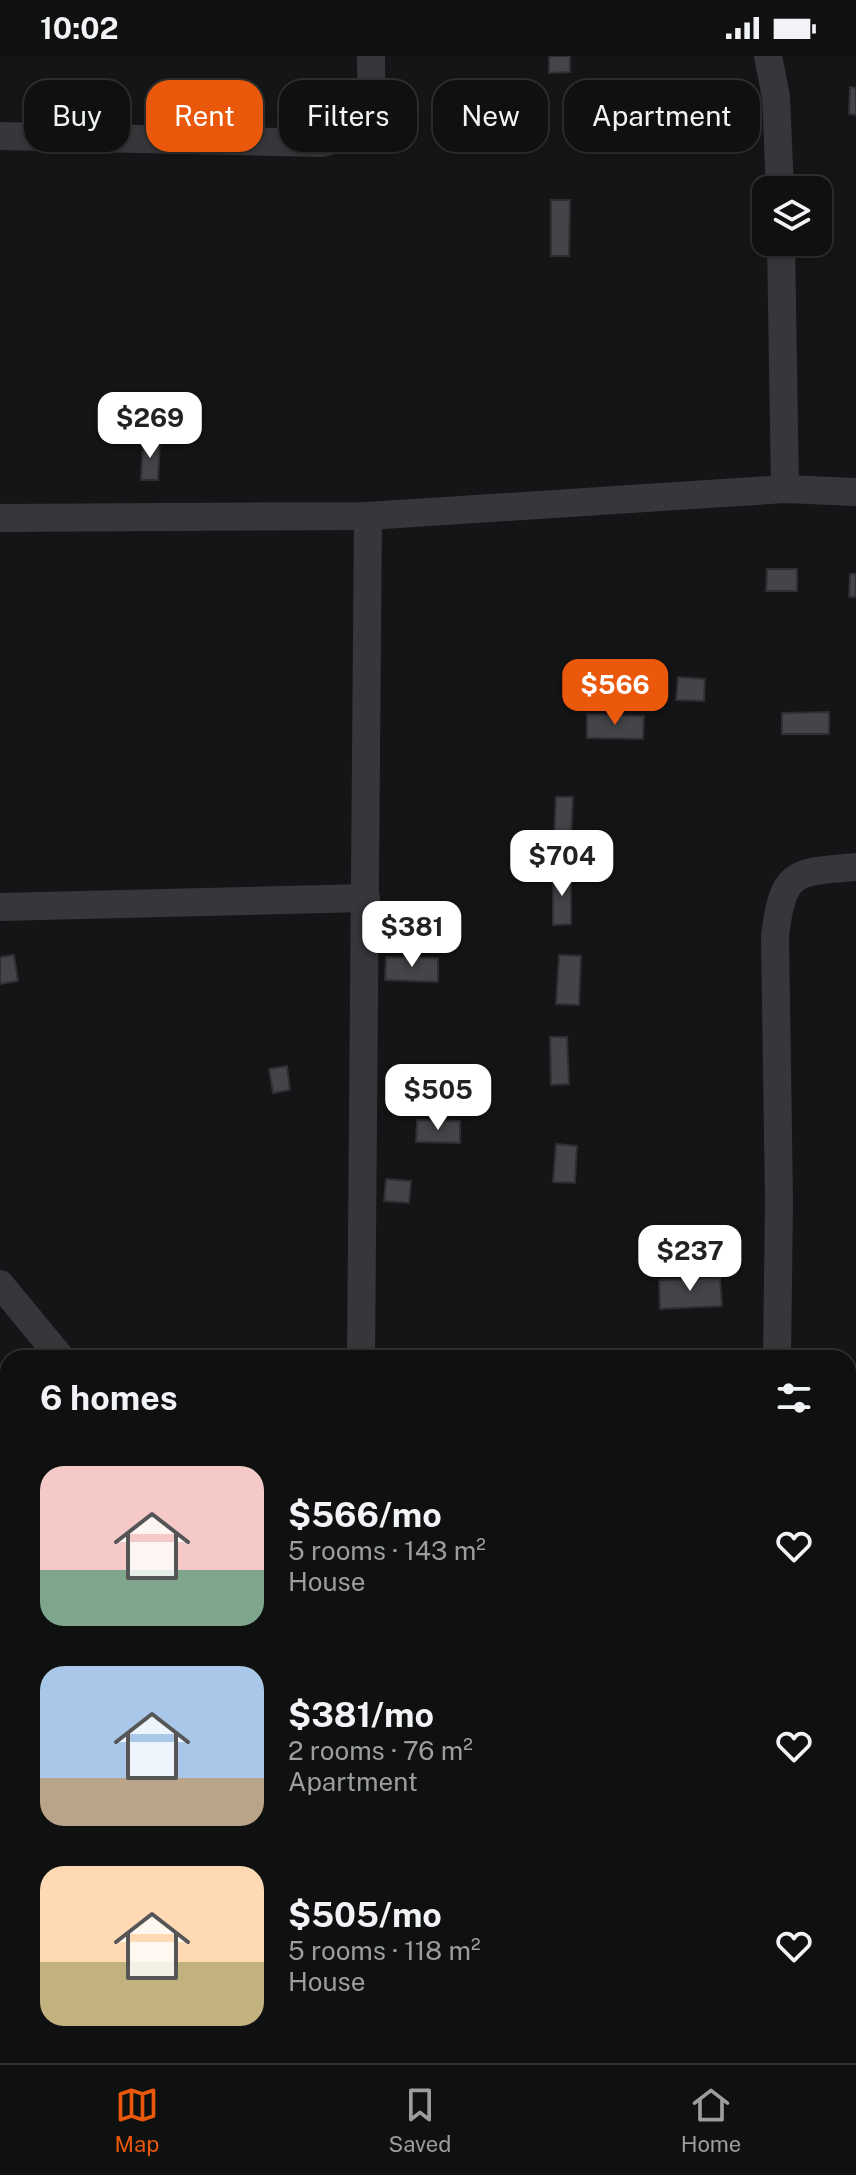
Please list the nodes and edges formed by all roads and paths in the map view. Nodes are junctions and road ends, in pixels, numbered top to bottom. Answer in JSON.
{"nodes":[{"id":1,"x":371,"y":56,"type":"edge"},
{"id":2,"x":768,"y":56,"type":"edge"},
{"id":3,"x":0,"y":136,"type":"edge"},
{"id":4,"x":779,"y":176,"type":"edge"},
{"id":5,"x":781,"y":256,"type":"edge"},
{"id":6,"x":785,"y":489,"type":"junction"},
{"id":7,"x":856,"y":492,"type":"edge"},
{"id":8,"x":368,"y":516,"type":"junction"},
{"id":9,"x":0,"y":518,"type":"edge"},
{"id":10,"x":856,"y":867,"type":"edge"},
{"id":11,"x":366,"y":898,"type":"junction"},
{"id":12,"x":0,"y":907,"type":"edge"},
{"id":13,"x":0,"y":1284,"type":"edge"},
{"id":14,"x":54,"y":1350,"type":"edge"},
{"id":15,"x":361,"y":1350,"type":"edge"},
{"id":16,"x":777,"y":1350,"type":"edge"}],
"edges":[{"from":1,"to":3,"type":"street"},
{"from":2,"to":4,"type":"street"},
{"from":5,"to":6,"type":"street"},
{"from":6,"to":7,"type":"street"},
{"from":6,"to":8,"type":"street"},
{"from":8,"to":9,"type":"street"},
{"from":8,"to":11,"type":"street"},
{"from":10,"to":16,"type":"street"},
{"from":11,"to":12,"type":"street"},
{"from":11,"to":15,"type":"street"},
{"from":13,"to":14,"type":"street"}]}
